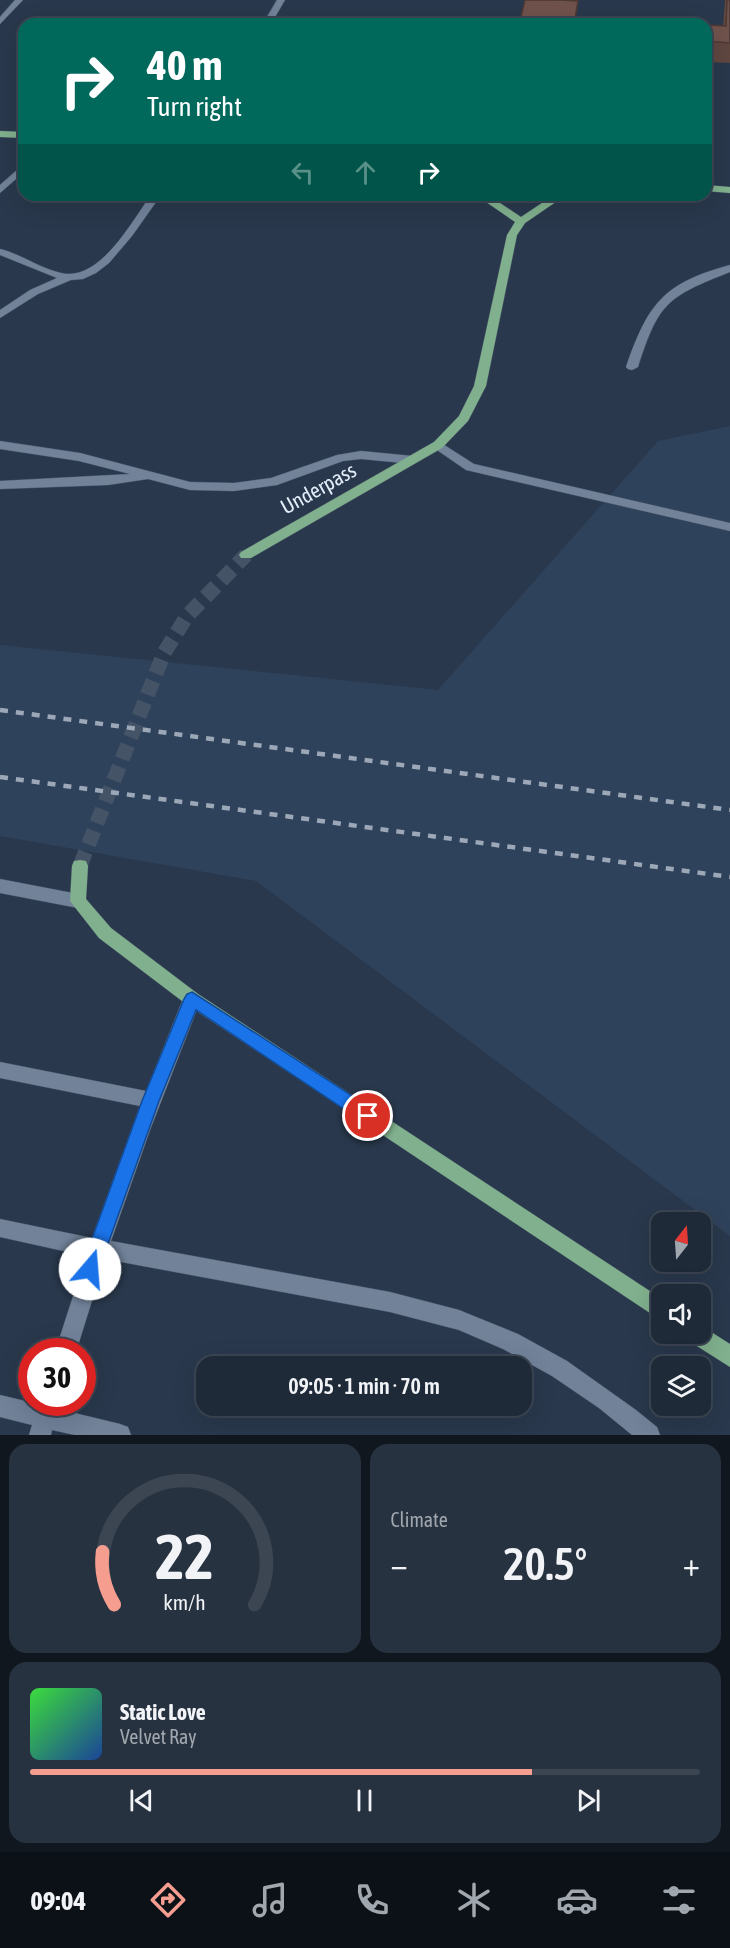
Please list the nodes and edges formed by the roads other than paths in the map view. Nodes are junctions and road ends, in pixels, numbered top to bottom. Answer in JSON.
{"nodes":[{"id":1,"x":19,"y":0,"type":"edge"},
{"id":2,"x":281,"y":0,"type":"edge"},
{"id":3,"x":270,"y":18,"type":"edge"},
{"id":4,"x":0,"y":22,"type":"edge"},
{"id":5,"x":0,"y":134,"type":"edge"},
{"id":6,"x":18,"y":135,"type":"edge"},
{"id":7,"x":18,"y":173,"type":"edge"},
{"id":8,"x":712,"y":189,"type":"edge"},
{"id":9,"x":0,"y":190,"type":"edge"},
{"id":10,"x":730,"y":190,"type":"edge"},
{"id":11,"x":152,"y":201,"type":"edge"},
{"id":12,"x":490,"y":201,"type":"edge"},
{"id":13,"x":552,"y":201,"type":"edge"},
{"id":14,"x":521,"y":221,"type":"junction"},
{"id":15,"x":0,"y":252,"type":"edge"},
{"id":16,"x":730,"y":268,"type":"edge"},
{"id":17,"x":67,"y":278,"type":"junction"},
{"id":18,"x":0,"y":315,"type":"edge"},
{"id":19,"x":632,"y":367,"type":"dead end"},
{"id":20,"x":0,"y":445,"type":"edge"},
{"id":21,"x":438,"y":445,"type":"junction"},
{"id":22,"x":413,"y":460,"type":"junction"},
{"id":23,"x":150,"y":475,"type":"junction"},
{"id":24,"x":0,"y":484,"type":"edge"},
{"id":25,"x":730,"y":526,"type":"edge"},
{"id":26,"x":246,"y":555,"type":"tunnel mouth"},
{"id":27,"x":80,"y":866,"type":"tunnel mouth"},
{"id":28,"x":0,"y":885,"type":"edge"},
{"id":29,"x":78,"y":902,"type":"junction"},
{"id":30,"x":192,"y":999,"type":"junction"},
{"id":31,"x":0,"y":1070,"type":"edge"},
{"id":32,"x":150,"y":1101,"type":"junction"},
{"id":33,"x":0,"y":1228,"type":"edge"},
{"id":34,"x":96,"y":1249,"type":"junction"},
{"id":35,"x":651,"y":1304,"type":"edge"},
{"id":36,"x":68,"y":1338,"type":"edge"},
{"id":37,"x":711,"y":1344,"type":"edge"},
{"id":38,"x":730,"y":1356,"type":"edge"},
{"id":39,"x":0,"y":1406,"type":"edge"},
{"id":40,"x":44,"y":1418,"type":"edge"},
{"id":41,"x":120,"y":1435,"type":"edge"},
{"id":42,"x":649,"y":1435,"type":"edge"}],
"edges":[{"from":1,"to":4,"type":"street"},
{"from":2,"to":3,"type":"street"},
{"from":5,"to":6,"type":"main road"},
{"from":7,"to":9,"type":"street"},
{"from":8,"to":10,"type":"main road"},
{"from":11,"to":17,"type":"street"},
{"from":12,"to":14,"type":"main road"},
{"from":13,"to":14,"type":"main road"},
{"from":14,"to":21,"type":"main road","name":"Underpass"},
{"from":15,"to":17,"type":"street"},
{"from":16,"to":19,"type":"street"},
{"from":17,"to":18,"type":"street"},
{"from":20,"to":23,"type":"street"},
{"from":21,"to":22,"type":"main road","name":"Underpass"},
{"from":21,"to":25,"type":"street"},
{"from":22,"to":23,"type":"street"},
{"from":22,"to":26,"type":"main road","name":"Underpass"},
{"from":23,"to":24,"type":"street"},
{"from":27,"to":29,"type":"main road"},
{"from":28,"to":29,"type":"street"},
{"from":29,"to":30,"type":"main road"},
{"from":30,"to":32,"type":"street"},
{"from":30,"to":35,"type":"main road"},
{"from":31,"to":32,"type":"street"},
{"from":32,"to":34,"type":"street"},
{"from":33,"to":34,"type":"street"},
{"from":34,"to":36,"type":"street"},
{"from":34,"to":42,"type":"street"},
{"from":37,"to":38,"type":"main road"},
{"from":39,"to":40,"type":"street"},
{"from":40,"to":41,"type":"street"}]}
